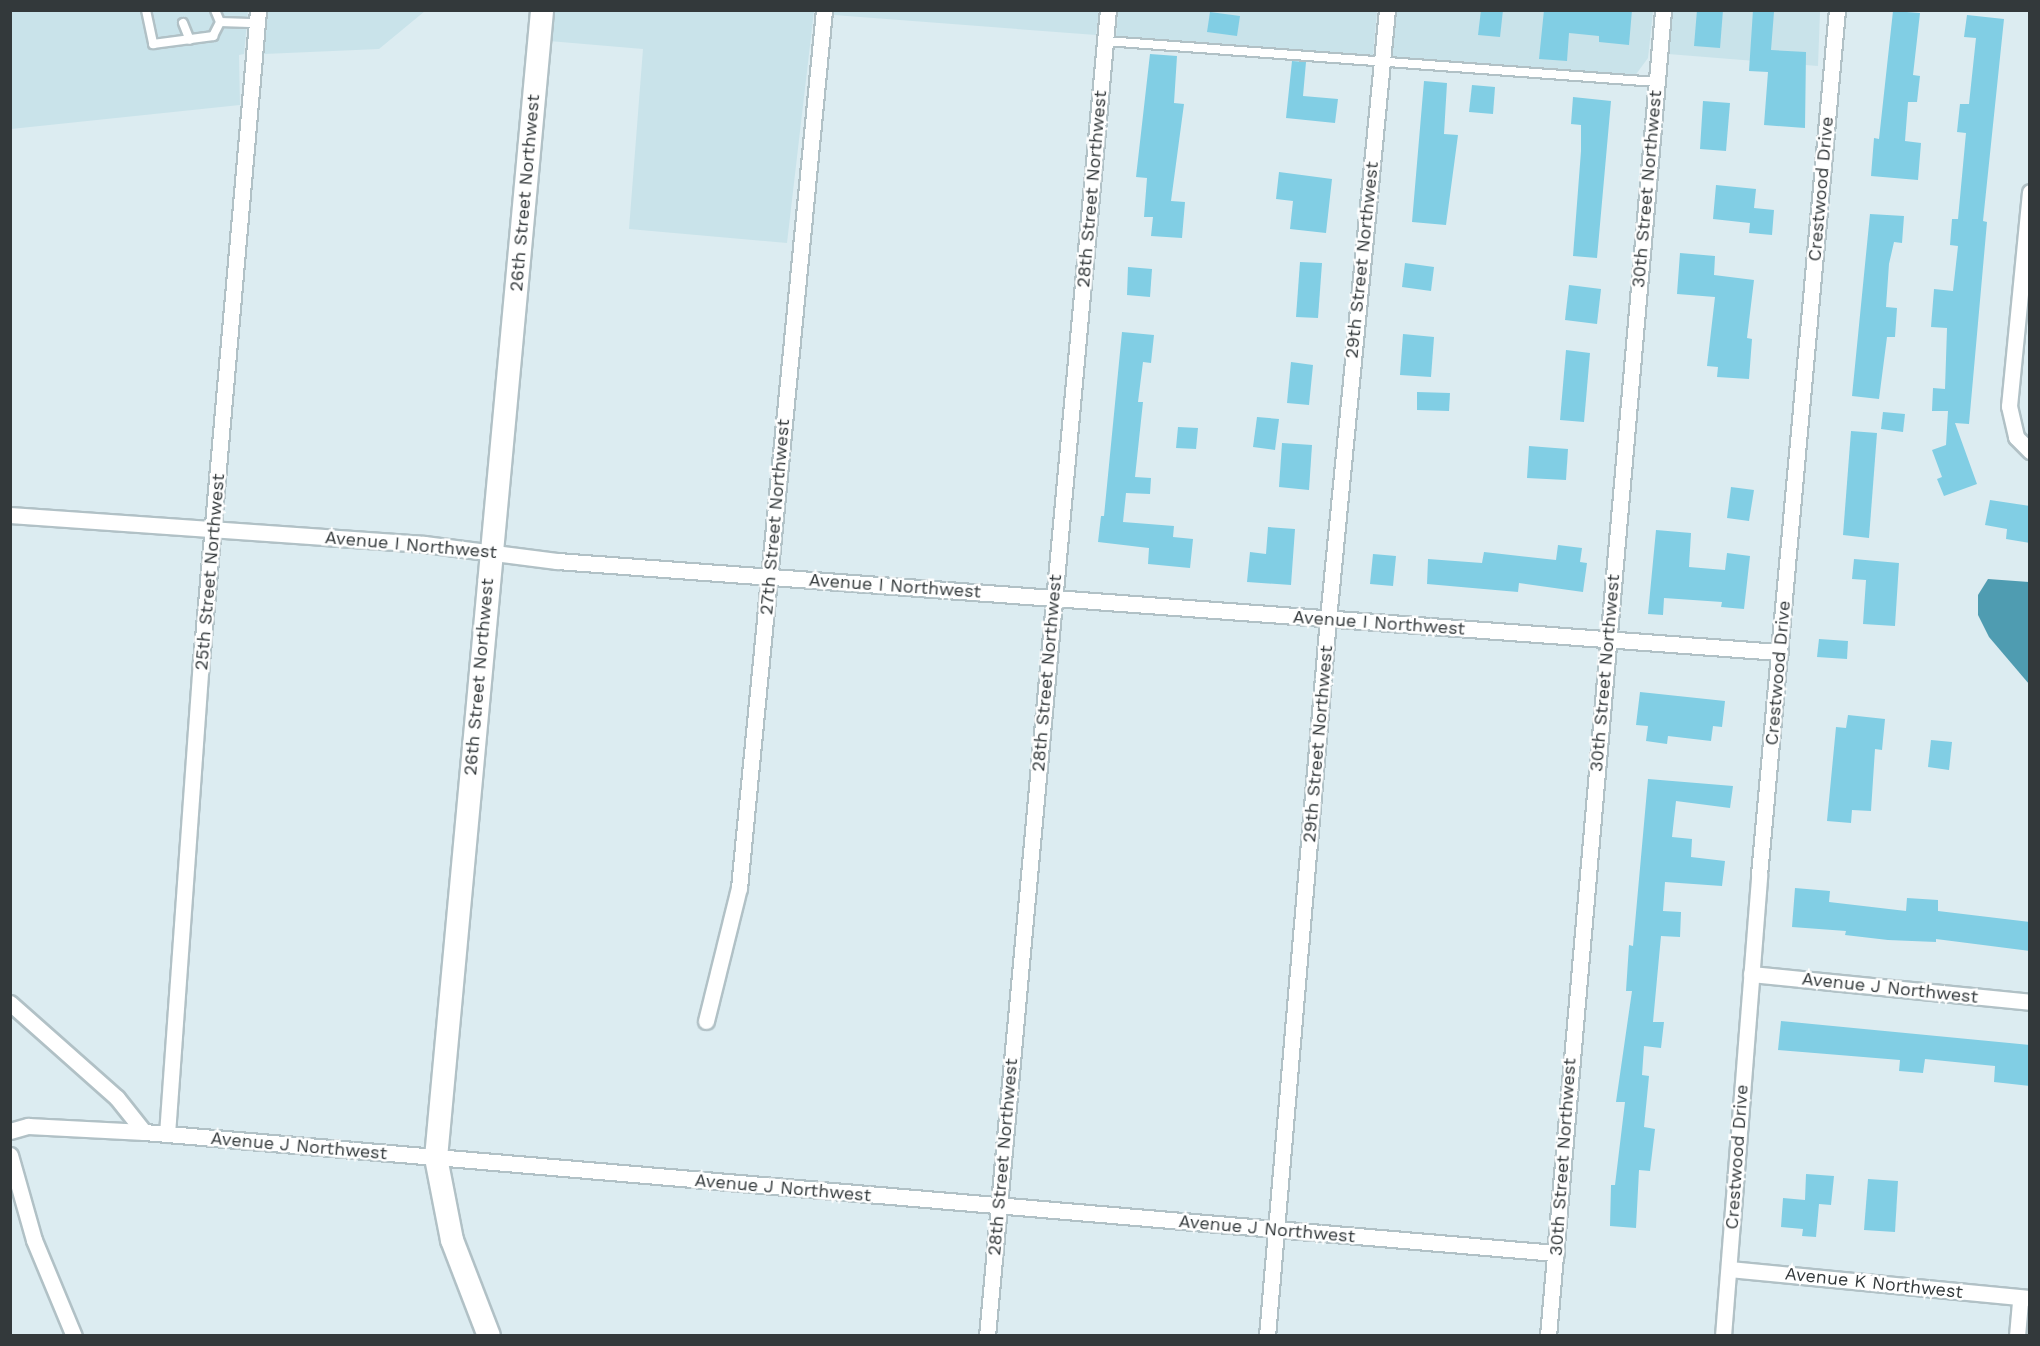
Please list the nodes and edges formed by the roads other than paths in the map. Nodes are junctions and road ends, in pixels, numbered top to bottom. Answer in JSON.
{"nodes":[{"id":1,"x":146,"y":10,"type":"edge"},
{"id":2,"x":215,"y":10,"type":"edge"},
{"id":3,"x":542,"y":10,"type":"edge"},
{"id":4,"x":824,"y":10,"type":"edge"},
{"id":5,"x":1108,"y":10,"type":"edge"},
{"id":6,"x":1387,"y":10,"type":"edge"},
{"id":7,"x":1663,"y":10,"type":"edge"},
{"id":8,"x":1837,"y":10,"type":"edge"},
{"id":9,"x":257,"y":17,"type":"edge"},
{"id":10,"x":220,"y":22,"type":"junction"},
{"id":11,"x":183,"y":23,"type":"dead end"},
{"id":12,"x":190,"y":40,"type":"junction"},
{"id":13,"x":1106,"y":41,"type":"junction"},
{"id":14,"x":1382,"y":62,"type":"junction"},
{"id":15,"x":1656,"y":82,"type":"junction"},
{"id":16,"x":2030,"y":192,"type":"edge"},
{"id":17,"x":2030,"y":451,"type":"edge"},
{"id":18,"x":10,"y":515,"type":"edge"},
{"id":19,"x":214,"y":529,"type":"junction"},
{"id":20,"x":491,"y":552,"type":"junction"},
{"id":21,"x":770,"y":576,"type":"junction"},
{"id":22,"x":1053,"y":598,"type":"junction"},
{"id":23,"x":1328,"y":619,"type":"junction"},
{"id":24,"x":1608,"y":641,"type":"junction"},
{"id":25,"x":1780,"y":652,"type":"junction"},
{"id":26,"x":1751,"y":974,"type":"junction"},
{"id":27,"x":2030,"y":1002,"type":"edge"},
{"id":28,"x":10,"y":1003,"type":"edge"},
{"id":29,"x":706,"y":1021,"type":"dead end"},
{"id":30,"x":10,"y":1131,"type":"edge"},
{"id":31,"x":144,"y":1132,"type":"junction"},
{"id":32,"x":167,"y":1134,"type":"junction"},
{"id":33,"x":10,"y":1155,"type":"edge"},
{"id":34,"x":436,"y":1158,"type":"junction"},
{"id":35,"x":998,"y":1206,"type":"junction"},
{"id":36,"x":1276,"y":1230,"type":"junction"},
{"id":37,"x":1556,"y":1253,"type":"junction"},
{"id":38,"x":1729,"y":1269,"type":"junction"},
{"id":39,"x":2025,"y":1298,"type":"edge"},
{"id":40,"x":74,"y":1335,"type":"edge"},
{"id":41,"x":489,"y":1335,"type":"edge"},
{"id":42,"x":987,"y":1335,"type":"edge"},
{"id":43,"x":1267,"y":1335,"type":"edge"},
{"id":44,"x":1548,"y":1335,"type":"edge"},
{"id":45,"x":1723,"y":1335,"type":"edge"},
{"id":46,"x":2017,"y":1335,"type":"edge"}],
"edges":[{"from":1,"to":12,"type":"lane"},
{"from":2,"to":10,"type":"lane"},
{"from":3,"to":20,"type":"street","name":"26th Street Northwest"},
{"from":4,"to":21,"type":"street","name":"27th Street Northwest"},
{"from":5,"to":13,"type":"street","name":"28th Street Northwest"},
{"from":6,"to":14,"type":"street","name":"29th Street Northwest"},
{"from":7,"to":15,"type":"street","name":"30th Street Northwest"},
{"from":8,"to":25,"type":"street","name":"Crestwood Drive"},
{"from":9,"to":10,"type":"lane"},
{"from":9,"to":19,"type":"street","name":"25th Street Northwest"},
{"from":10,"to":12,"type":"lane"},
{"from":11,"to":12,"type":"lane"},
{"from":13,"to":14,"type":"lane"},
{"from":13,"to":22,"type":"street","name":"28th Street Northwest"},
{"from":14,"to":15,"type":"lane"},
{"from":14,"to":23,"type":"street","name":"29th Street Northwest"},
{"from":15,"to":24,"type":"street","name":"30th Street Northwest"},
{"from":16,"to":17,"type":"street"},
{"from":18,"to":19,"type":"street","name":"Avenue I Northwest"},
{"from":19,"to":20,"type":"street","name":"Avenue I Northwest"},
{"from":19,"to":32,"type":"street","name":"25th Street Northwest"},
{"from":20,"to":21,"type":"street","name":"Avenue I Northwest"},
{"from":20,"to":34,"type":"street","name":"26th Street Northwest"},
{"from":21,"to":22,"type":"street","name":"Avenue I Northwest"},
{"from":21,"to":29,"type":"street","name":"27th Street Northwest"},
{"from":22,"to":23,"type":"street","name":"Avenue I Northwest"},
{"from":22,"to":35,"type":"street","name":"28th Street Northwest"},
{"from":23,"to":24,"type":"street","name":"Avenue I Northwest"},
{"from":23,"to":36,"type":"street","name":"29th Street Northwest"},
{"from":24,"to":25,"type":"street","name":"Avenue I Northwest"},
{"from":24,"to":37,"type":"street","name":"30th Street Northwest"},
{"from":25,"to":26,"type":"street","name":"Crestwood Drive"},
{"from":26,"to":27,"type":"street","name":"Avenue J Northwest"},
{"from":26,"to":38,"type":"street","name":"Crestwood Drive"},
{"from":28,"to":31,"type":"street"},
{"from":30,"to":31,"type":"street","name":"Avenue J Northwest"},
{"from":31,"to":32,"type":"street","name":"Avenue J Northwest"},
{"from":32,"to":34,"type":"street","name":"Avenue J Northwest"},
{"from":33,"to":40,"type":"street"},
{"from":34,"to":35,"type":"street","name":"Avenue J Northwest"},
{"from":34,"to":41,"type":"street","name":"26th Street Northwest"},
{"from":35,"to":36,"type":"street","name":"Avenue J Northwest"},
{"from":35,"to":42,"type":"street","name":"28th Street Northwest"},
{"from":36,"to":37,"type":"street","name":"Avenue J Northwest"},
{"from":36,"to":43,"type":"street","name":"29th Street Northwest"},
{"from":37,"to":44,"type":"street","name":"30th Street Northwest"},
{"from":38,"to":39,"type":"street","name":"Avenue K Northwest"},
{"from":38,"to":45,"type":"street","name":"Crestwood Drive"},
{"from":39,"to":46,"type":"street"}]}
